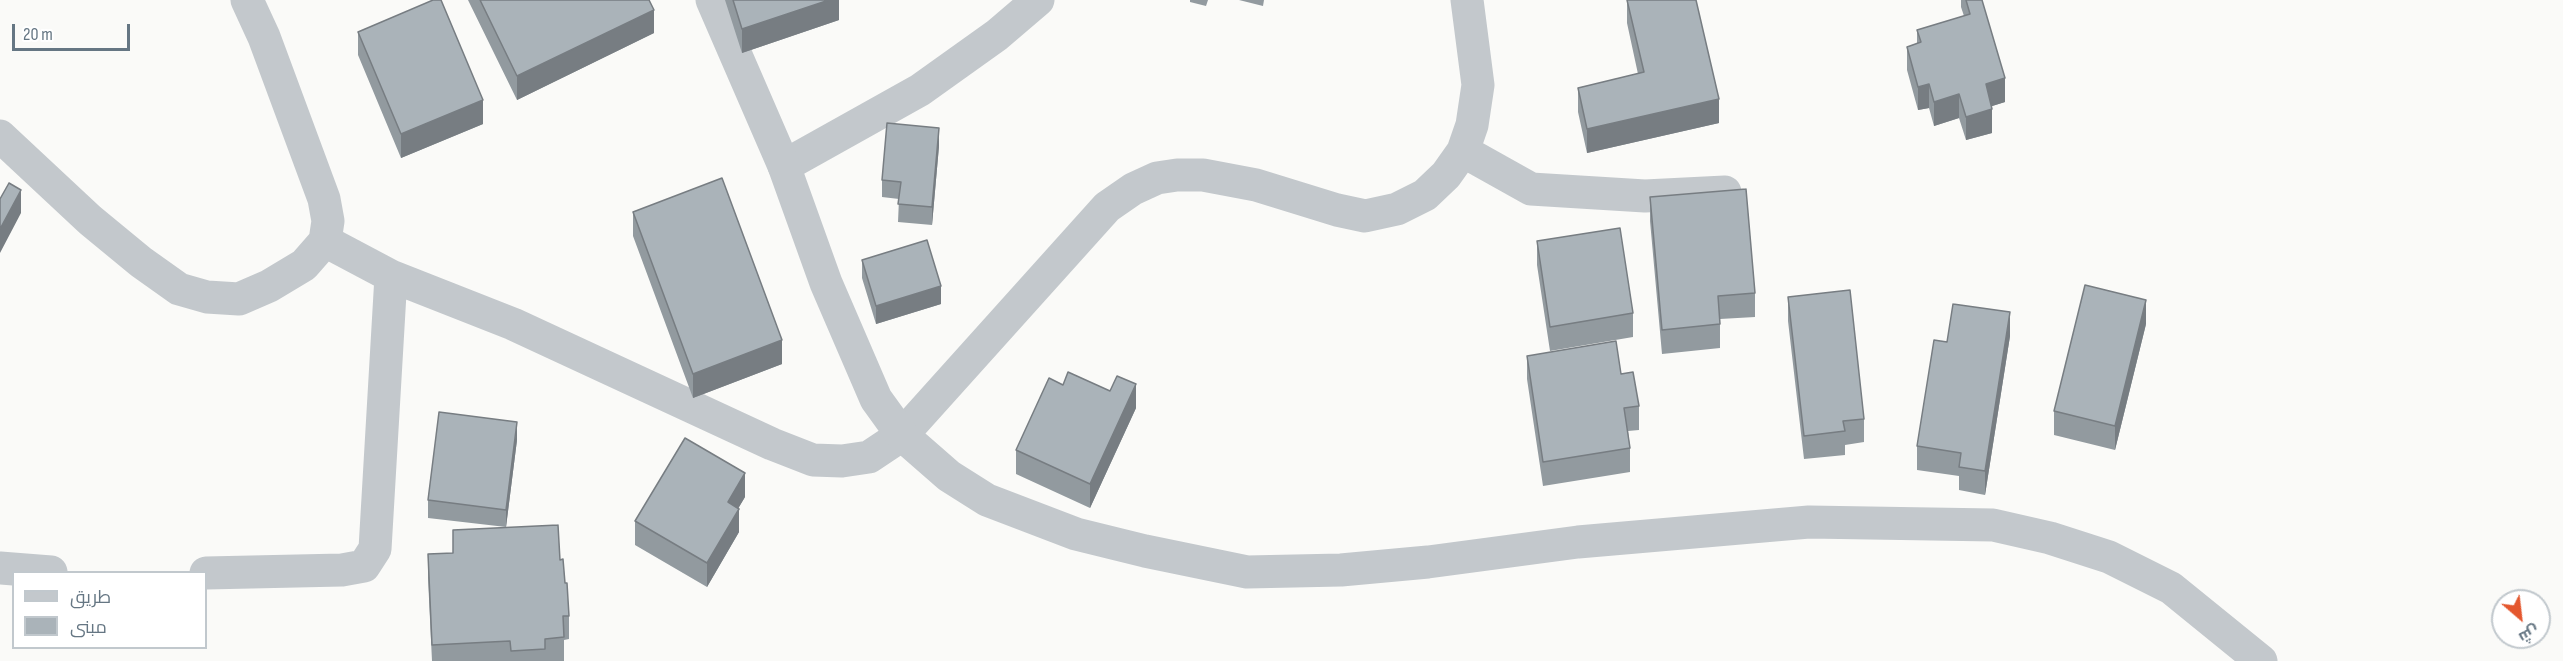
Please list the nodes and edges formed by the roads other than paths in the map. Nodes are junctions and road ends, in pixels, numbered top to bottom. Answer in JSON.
{"nodes":[{"id":1,"x":247,"y":0,"type":"edge"},
{"id":2,"x":712,"y":0,"type":"edge"},
{"id":3,"x":1038,"y":0,"type":"edge"},
{"id":4,"x":1467,"y":0,"type":"edge"},
{"id":5,"x":0,"y":136,"type":"edge"},
{"id":6,"x":1463,"y":151,"type":"junction"},
{"id":7,"x":784,"y":166,"type":"junction"},
{"id":8,"x":1725,"y":192,"type":"edge"},
{"id":9,"x":325,"y":241,"type":"junction"},
{"id":10,"x":391,"y":276,"type":"junction"},
{"id":11,"x":902,"y":435,"type":"junction"},
{"id":12,"x":0,"y":568,"type":"edge"},
{"id":13,"x":31,"y":571,"type":"edge"},
{"id":14,"x":207,"y":573,"type":"edge"},
{"id":15,"x":2261,"y":661,"type":"edge"}],
"edges":[{"from":1,"to":9,"type":"street"},
{"from":2,"to":7,"type":"street"},
{"from":3,"to":7,"type":"street"},
{"from":4,"to":6,"type":"street"},
{"from":5,"to":9,"type":"street"},
{"from":6,"to":8,"type":"street"},
{"from":6,"to":11,"type":"street"},
{"from":7,"to":11,"type":"street"},
{"from":9,"to":10,"type":"street"},
{"from":10,"to":11,"type":"street"},
{"from":10,"to":14,"type":"street"},
{"from":11,"to":15,"type":"street"},
{"from":12,"to":13,"type":"street"}]}
